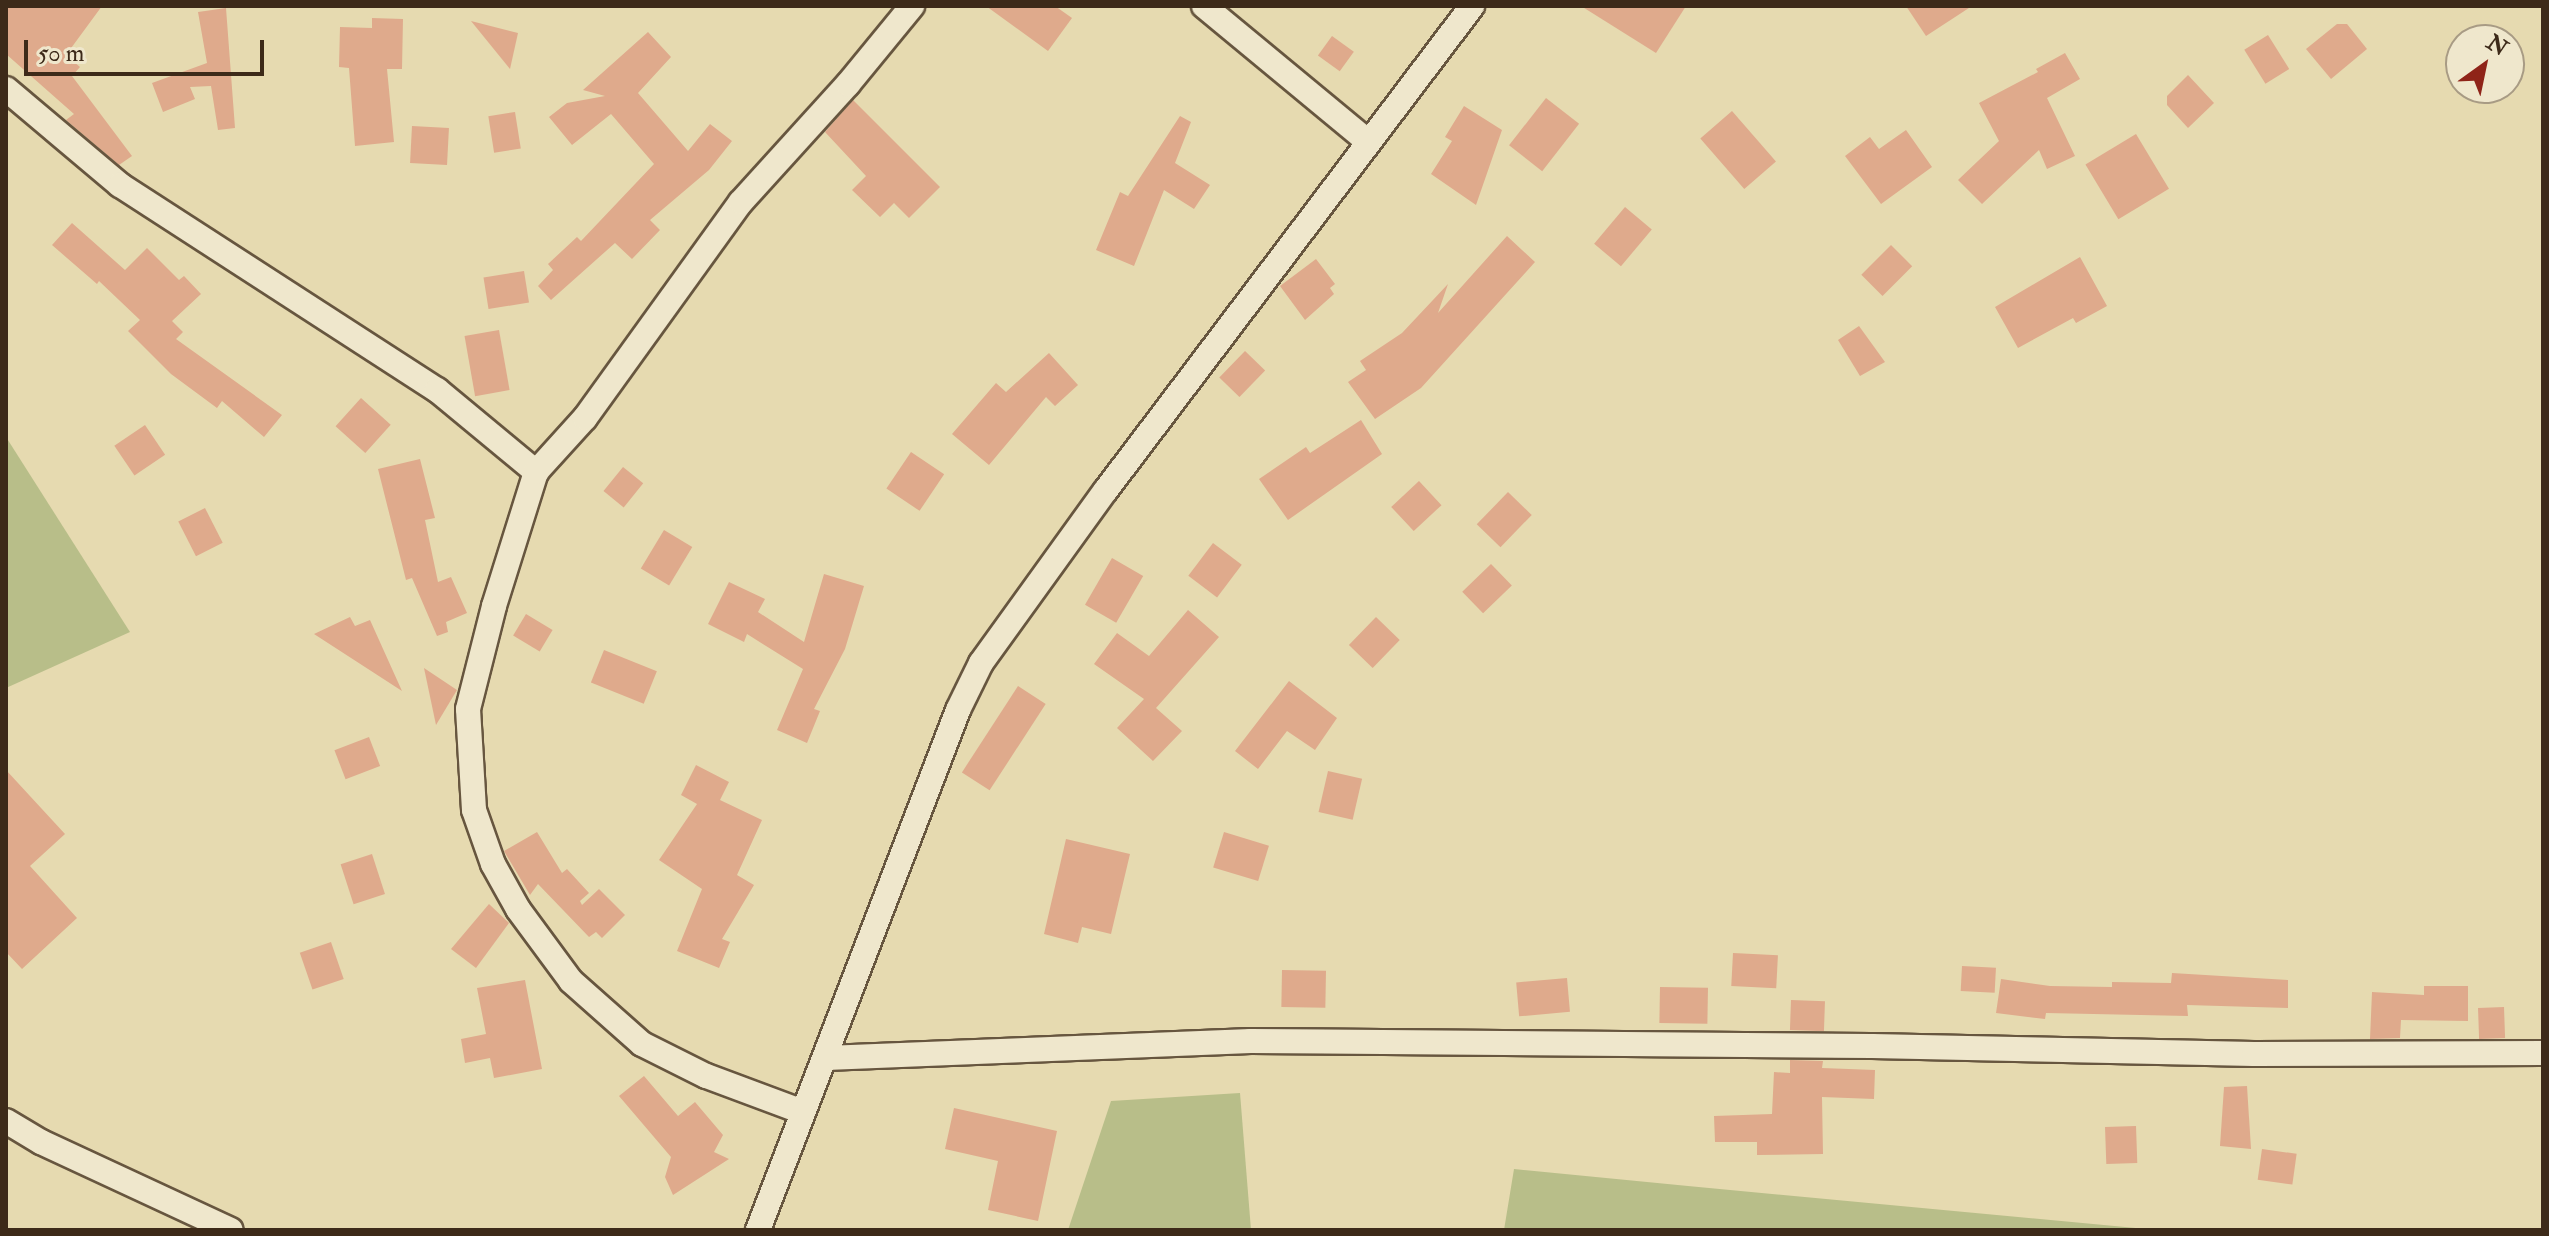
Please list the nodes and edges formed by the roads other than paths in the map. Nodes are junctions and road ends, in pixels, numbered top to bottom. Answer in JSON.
{"nodes":[{"id":1,"x":912,"y":6,"type":"edge"},
{"id":2,"x":1204,"y":6,"type":"edge"},
{"id":3,"x":1472,"y":6,"type":"edge"},
{"id":4,"x":6,"y":89,"type":"edge"},
{"id":5,"x":1367,"y":141,"type":"junction"},
{"id":6,"x":536,"y":472,"type":"junction"},
{"id":7,"x":2543,"y":1053,"type":"edge"},
{"id":8,"x":826,"y":1058,"type":"junction"},
{"id":9,"x":803,"y":1112,"type":"junction"},
{"id":10,"x":6,"y":1121,"type":"edge"},
{"id":11,"x":231,"y":1230,"type":"edge"},
{"id":12,"x":758,"y":1230,"type":"edge"}],
"edges":[{"from":1,"to":6,"type":"street"},
{"from":2,"to":5,"type":"street"},
{"from":3,"to":5,"type":"street"},
{"from":4,"to":6,"type":"street"},
{"from":5,"to":8,"type":"street"},
{"from":6,"to":9,"type":"street"},
{"from":7,"to":8,"type":"street"},
{"from":8,"to":9,"type":"street"},
{"from":9,"to":12,"type":"street"},
{"from":10,"to":11,"type":"street"}]}
